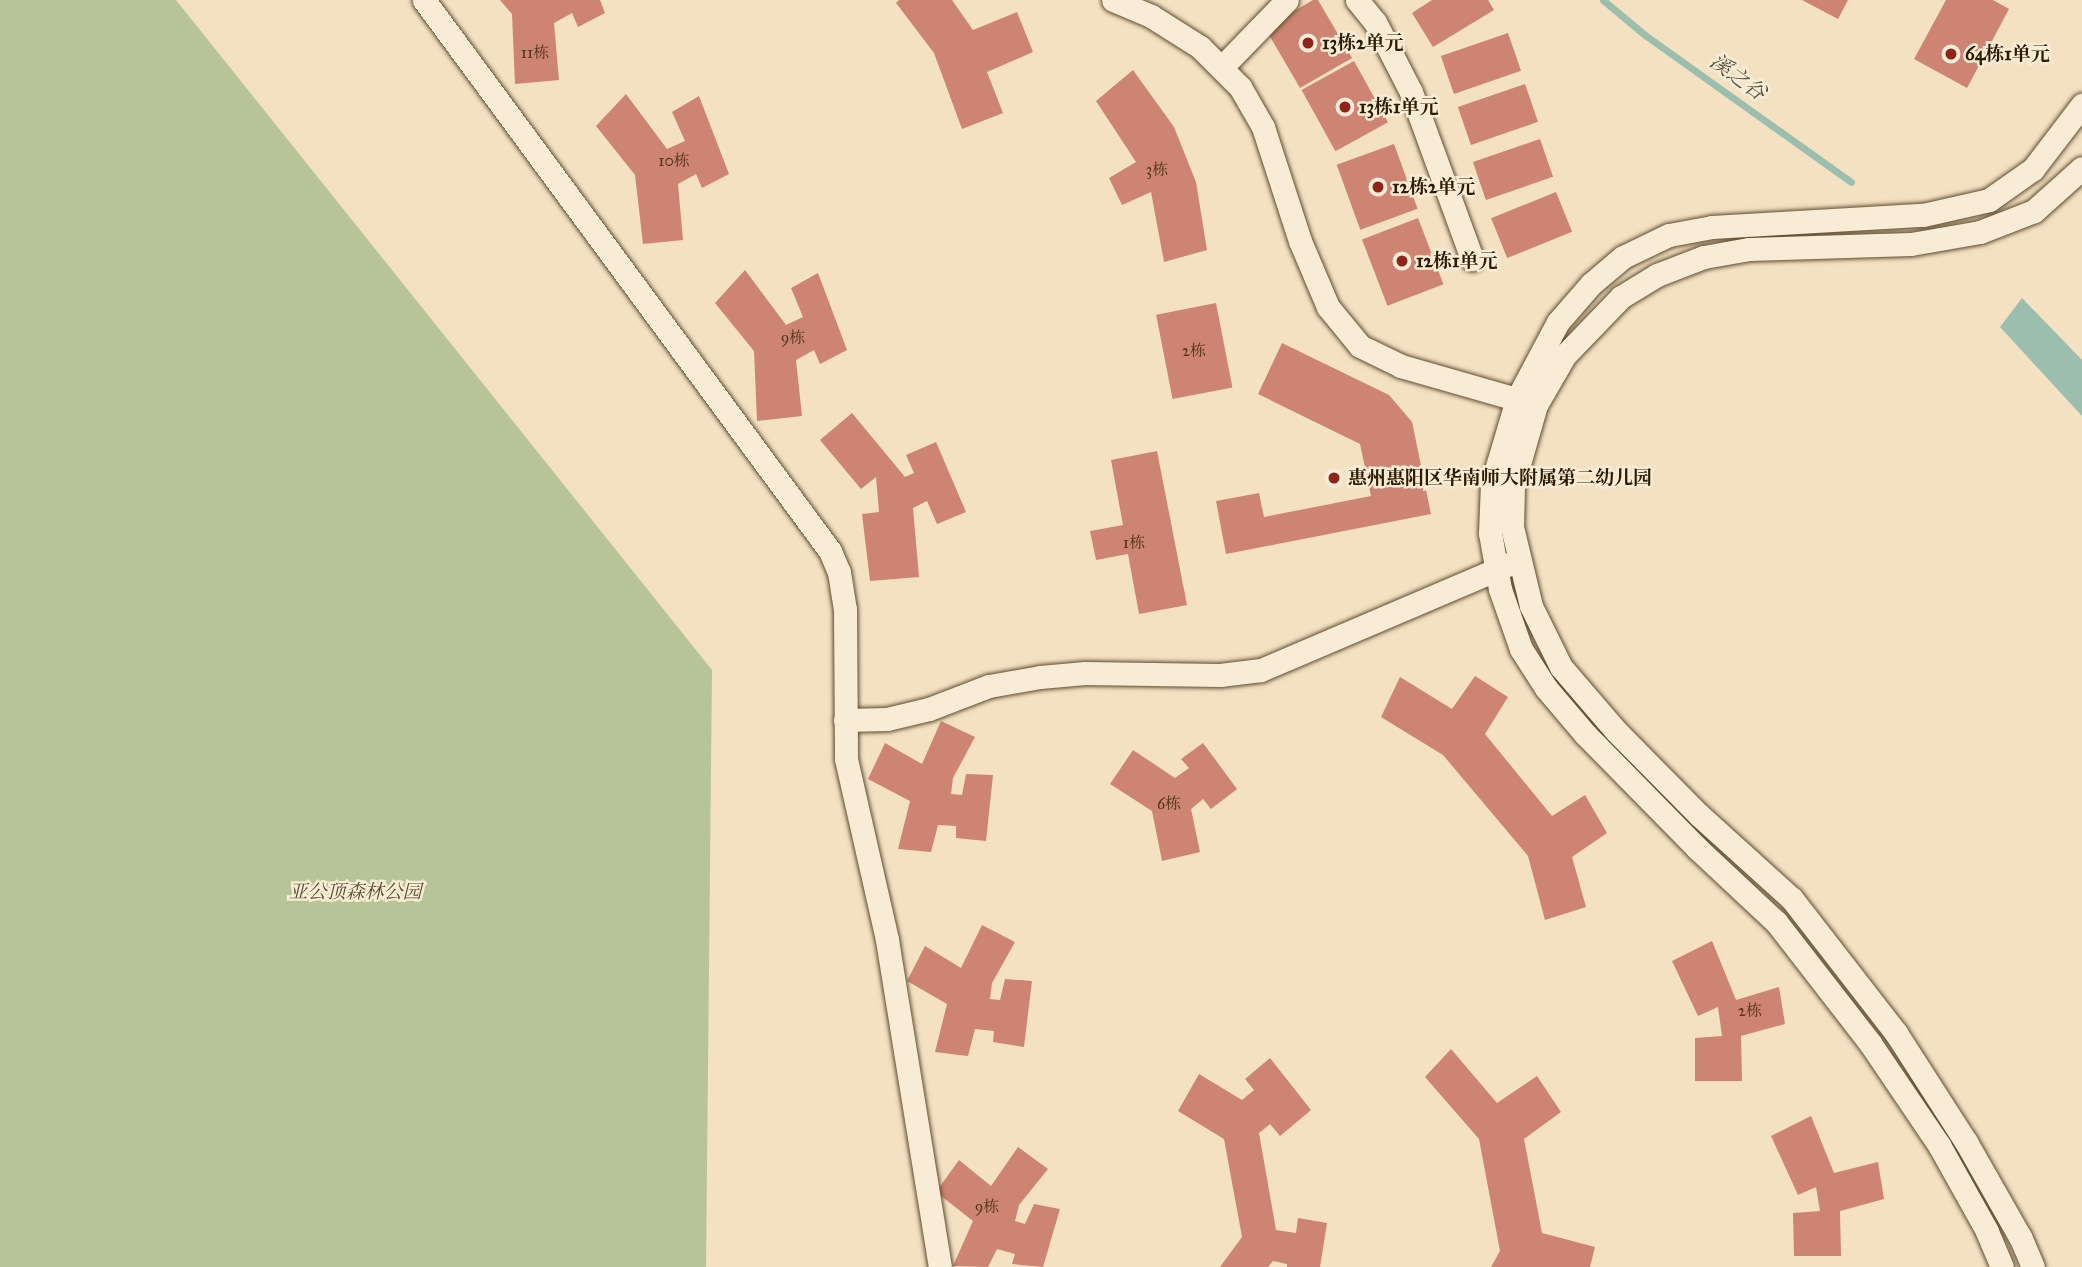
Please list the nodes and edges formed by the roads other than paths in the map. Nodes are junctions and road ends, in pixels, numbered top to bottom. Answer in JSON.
{"nodes":[{"id":1,"x":424,"y":0,"type":"edge"},
{"id":2,"x":1113,"y":0,"type":"edge"},
{"id":3,"x":1287,"y":0,"type":"edge"},
{"id":4,"x":1357,"y":0,"type":"edge"},
{"id":5,"x":1222,"y":67,"type":"junction"},
{"id":6,"x":2082,"y":106,"type":"edge"},
{"id":7,"x":2082,"y":168,"type":"edge"},
{"id":8,"x":1472,"y":259,"type":"dead end"},
{"id":9,"x":1527,"y":402,"type":"junction"},
{"id":10,"x":1520,"y":560,"type":"junction"},
{"id":11,"x":1496,"y":569,"type":"junction"},
{"id":12,"x":845,"y":720,"type":"junction"},
{"id":13,"x":940,"y":1267,"type":"edge"},
{"id":14,"x":2002,"y":1267,"type":"edge"},
{"id":15,"x":2033,"y":1267,"type":"edge"}],
"edges":[{"from":1,"to":12,"type":"street"},
{"from":2,"to":5,"type":"street"},
{"from":3,"to":5,"type":"street"},
{"from":4,"to":8,"type":"street"},
{"from":5,"to":9,"type":"street"},
{"from":6,"to":9,"type":"street"},
{"from":7,"to":9,"type":"street"},
{"from":9,"to":10,"type":"street"},
{"from":9,"to":11,"type":"street"},
{"from":10,"to":11,"type":"street"},
{"from":10,"to":15,"type":"street"},
{"from":11,"to":12,"type":"street"},
{"from":11,"to":14,"type":"street"},
{"from":12,"to":13,"type":"street"}]}
